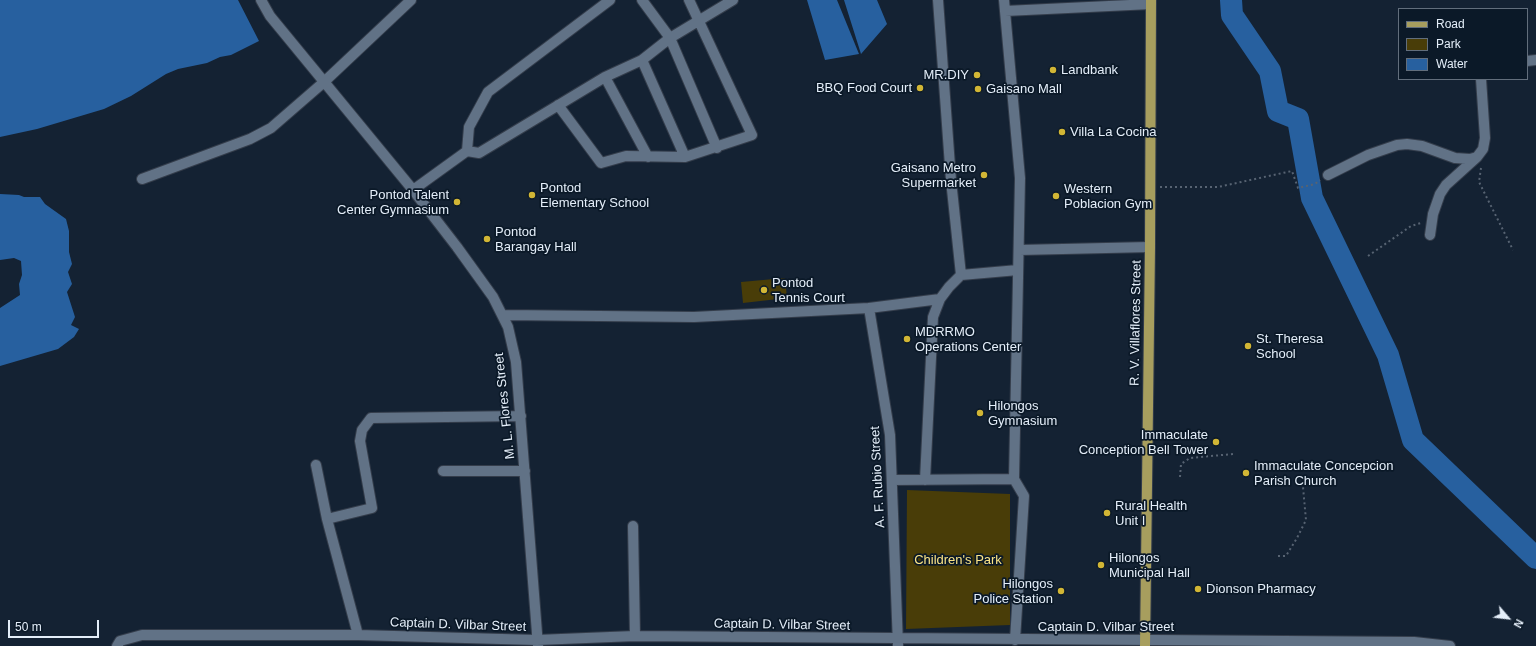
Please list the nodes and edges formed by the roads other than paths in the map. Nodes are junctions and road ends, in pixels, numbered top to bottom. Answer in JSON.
{"nodes":[{"id":1,"x":261,"y":0,"type":"edge"},
{"id":2,"x":411,"y":0,"type":"edge"},
{"id":3,"x":610,"y":0,"type":"edge"},
{"id":4,"x":642,"y":0,"type":"edge"},
{"id":5,"x":689,"y":0,"type":"edge"},
{"id":6,"x":733,"y":0,"type":"edge"},
{"id":7,"x":938,"y":0,"type":"edge"},
{"id":8,"x":1004,"y":0,"type":"edge"},
{"id":9,"x":1151,"y":2,"type":"edge"},
{"id":10,"x":1005,"y":11,"type":"junction"},
{"id":11,"x":698,"y":21,"type":"junction"},
{"id":12,"x":670,"y":38,"type":"junction"},
{"id":13,"x":642,"y":60,"type":"junction"},
{"id":14,"x":604,"y":77,"type":"junction"},
{"id":15,"x":1481,"y":80,"type":"edge"},
{"id":16,"x":324,"y":82,"type":"junction"},
{"id":17,"x":558,"y":105,"type":"junction"},
{"id":18,"x":717,"y":148,"type":"junction"},
{"id":19,"x":467,"y":151,"type":"junction"},
{"id":20,"x":648,"y":157,"type":"junction"},
{"id":21,"x":1477,"y":157,"type":"junction"},
{"id":22,"x":685,"y":158,"type":"junction"},
{"id":23,"x":1328,"y":175,"type":"dead end"},
{"id":24,"x":142,"y":180,"type":"dead end"},
{"id":25,"x":413,"y":190,"type":"junction"},
{"id":26,"x":1430,"y":234,"type":"dead end"},
{"id":27,"x":1150,"y":247,"type":"junction"},
{"id":28,"x":1019,"y":250,"type":"junction"},
{"id":29,"x":1018,"y":270,"type":"junction"},
{"id":30,"x":961,"y":275,"type":"junction"},
{"id":31,"x":940,"y":299,"type":"junction"},
{"id":32,"x":869,"y":308,"type":"junction"},
{"id":33,"x":503,"y":315,"type":"junction"},
{"id":34,"x":521,"y":416,"type":"junction"},
{"id":35,"x":316,"y":465,"type":"dead end"},
{"id":36,"x":443,"y":471,"type":"dead end"},
{"id":37,"x":525,"y":471,"type":"junction"},
{"id":38,"x":1014,"y":479,"type":"junction"},
{"id":39,"x":892,"y":480,"type":"junction"},
{"id":40,"x":925,"y":480,"type":"junction"},
{"id":41,"x":327,"y":518,"type":"junction"},
{"id":42,"x":633,"y":526,"type":"dead end"},
{"id":43,"x":358,"y":635,"type":"junction"},
{"id":44,"x":636,"y":636,"type":"junction"},
{"id":45,"x":1016,"y":640,"type":"junction"},
{"id":46,"x":708,"y":642,"type":"edge"},
{"id":47,"x":538,"y":643,"type":"edge"},
{"id":48,"x":898,"y":643,"type":"edge"},
{"id":49,"x":1145,"y":643,"type":"edge"},
{"id":50,"x":117,"y":646,"type":"edge"},
{"id":51,"x":1450,"y":646,"type":"edge"}],
"edges":[{"from":1,"to":16,"type":"street","name":"M. L. Flores Street"},
{"from":2,"to":16,"type":"street"},
{"from":3,"to":19,"type":"street"},
{"from":4,"to":12,"type":"street"},
{"from":5,"to":11,"type":"street"},
{"from":6,"to":11,"type":"street"},
{"from":7,"to":30,"type":"street"},
{"from":8,"to":10,"type":"street"},
{"from":9,"to":10,"type":"street"},
{"from":9,"to":27,"type":"main road","name":"R. V. Villaflores Street"},
{"from":10,"to":28,"type":"street"},
{"from":11,"to":12,"type":"street"},
{"from":11,"to":18,"type":"street"},
{"from":12,"to":13,"type":"street"},
{"from":12,"to":18,"type":"street"},
{"from":13,"to":14,"type":"street"},
{"from":13,"to":22,"type":"street"},
{"from":14,"to":17,"type":"street"},
{"from":14,"to":20,"type":"street"},
{"from":15,"to":21,"type":"street"},
{"from":16,"to":24,"type":"street"},
{"from":16,"to":25,"type":"street","name":"M. L. Flores Street"},
{"from":17,"to":19,"type":"street"},
{"from":17,"to":20,"type":"street"},
{"from":18,"to":22,"type":"street"},
{"from":19,"to":25,"type":"street"},
{"from":20,"to":22,"type":"street"},
{"from":21,"to":23,"type":"street"},
{"from":21,"to":26,"type":"street"},
{"from":25,"to":33,"type":"street","name":"M. L. Flores Street"},
{"from":27,"to":28,"type":"street"},
{"from":27,"to":49,"type":"main road","name":"R. V. Villaflores Street"},
{"from":28,"to":29,"type":"street"},
{"from":29,"to":30,"type":"street"},
{"from":29,"to":38,"type":"street"},
{"from":30,"to":31,"type":"street"},
{"from":31,"to":32,"type":"street"},
{"from":31,"to":40,"type":"street"},
{"from":32,"to":33,"type":"street"},
{"from":32,"to":39,"type":"street","name":"A. F. Rubio Street"},
{"from":33,"to":34,"type":"street","name":"M. L. Flores Street"},
{"from":34,"to":37,"type":"street","name":"M. L. Flores Street"},
{"from":34,"to":41,"type":"street"},
{"from":35,"to":41,"type":"street"},
{"from":36,"to":37,"type":"street"},
{"from":37,"to":47,"type":"street","name":"M. L. Flores Street"},
{"from":38,"to":40,"type":"street"},
{"from":38,"to":45,"type":"street"},
{"from":39,"to":40,"type":"street"},
{"from":39,"to":48,"type":"street","name":"A. F. Rubio Street"},
{"from":41,"to":43,"type":"street"},
{"from":42,"to":44,"type":"street"},
{"from":43,"to":47,"type":"street","name":"Captain D. Vilbar Street"},
{"from":43,"to":50,"type":"street","name":"Captain D. Vilbar Street"},
{"from":44,"to":46,"type":"street","name":"Captain D. Vilbar Street"},
{"from":44,"to":47,"type":"street","name":"Captain D. Vilbar Street"},
{"from":45,"to":48,"type":"street","name":"Captain D. Vilbar Street"},
{"from":45,"to":49,"type":"street","name":"Captain D. Vilbar Street"},
{"from":46,"to":48,"type":"street","name":"Captain D. Vilbar Street"},
{"from":49,"to":51,"type":"street","name":"Captain D. Vilbar Street"}]}
